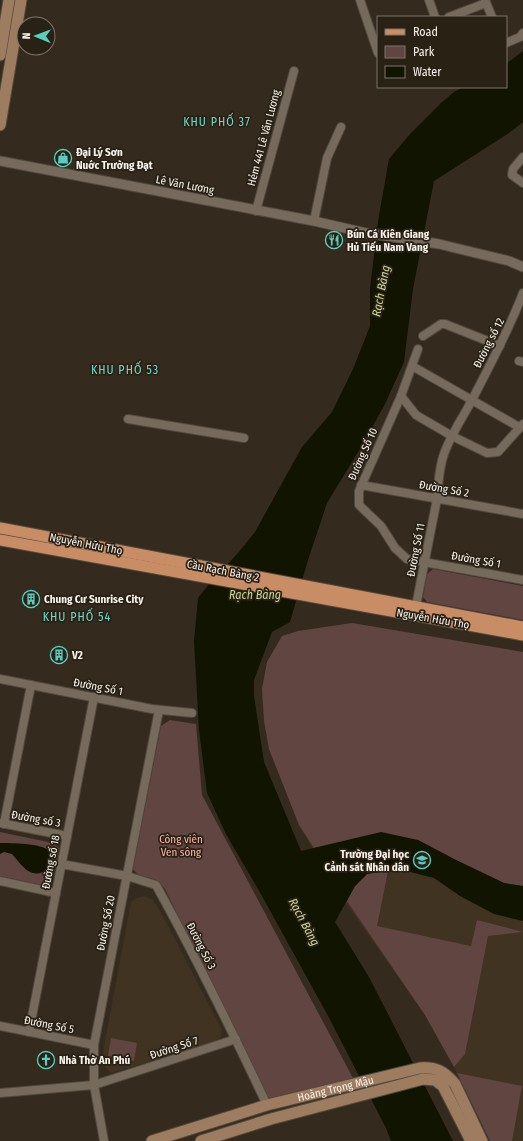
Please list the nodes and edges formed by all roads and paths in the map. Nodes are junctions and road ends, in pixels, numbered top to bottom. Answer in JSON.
{"nodes":[{"id":1,"x":9,"y":0,"type":"edge"},
{"id":2,"x":22,"y":0,"type":"edge"},
{"id":3,"x":360,"y":0,"type":"edge"},
{"id":4,"x":429,"y":0,"type":"edge"},
{"id":5,"x":486,"y":1,"type":"edge"},
{"id":6,"x":435,"y":16,"type":"edge"},
{"id":7,"x":450,"y":16,"type":"edge"},
{"id":8,"x":492,"y":16,"type":"edge"},
{"id":9,"x":2,"y":26,"type":"edge"},
{"id":10,"x":523,"y":34,"type":"edge"},
{"id":11,"x":507,"y":43,"type":"edge"},
{"id":12,"x":377,"y":44,"type":"edge"},
{"id":13,"x":0,"y":55,"type":"edge"},
{"id":14,"x":294,"y":71,"type":"dead end"},
{"id":15,"x":0,"y":125,"type":"edge"},
{"id":16,"x":341,"y":127,"type":"dead end"},
{"id":17,"x":523,"y":157,"type":"edge"},
{"id":18,"x":0,"y":161,"type":"edge"},
{"id":19,"x":523,"y":182,"type":"edge"},
{"id":20,"x":256,"y":211,"type":"junction"},
{"id":21,"x":314,"y":221,"type":"junction"},
{"id":22,"x":523,"y":267,"type":"edge"},
{"id":23,"x":523,"y":293,"type":"edge"},
{"id":24,"x":423,"y":336,"type":"dead end"},
{"id":25,"x":500,"y":346,"type":"junction"},
{"id":26,"x":418,"y":349,"type":"dead end"},
{"id":27,"x":412,"y":366,"type":"junction"},
{"id":28,"x":401,"y":396,"type":"junction"},
{"id":29,"x":472,"y":401,"type":"junction"},
{"id":30,"x":128,"y":419,"type":"dead end"},
{"id":31,"x":521,"y":426,"type":"edge"},
{"id":32,"x":452,"y":436,"type":"junction"},
{"id":33,"x":244,"y":438,"type":"dead end"},
{"id":34,"x":361,"y":485,"type":"junction"},
{"id":35,"x":437,"y":499,"type":"junction"},
{"id":36,"x":523,"y":514,"type":"edge"},
{"id":37,"x":0,"y":528,"type":"edge"},
{"id":38,"x":0,"y":540,"type":"edge"},
{"id":39,"x":425,"y":562,"type":"junction"},
{"id":40,"x":171,"y":566,"type":"junction"},
{"id":41,"x":523,"y":580,"type":"edge"},
{"id":42,"x":345,"y":598,"type":"junction"},
{"id":43,"x":416,"y":606,"type":"junction"},
{"id":44,"x":523,"y":626,"type":"edge"},
{"id":45,"x":523,"y":635,"type":"edge"},
{"id":46,"x":0,"y":679,"type":"edge"},
{"id":47,"x":31,"y":685,"type":"junction"},
{"id":48,"x":94,"y":697,"type":"junction"},
{"id":49,"x":159,"y":710,"type":"junction"},
{"id":50,"x":192,"y":713,"type":"dead end"},
{"id":51,"x":2,"y":824,"type":"edge"},
{"id":52,"x":67,"y":836,"type":"junction"},
{"id":53,"x":62,"y":864,"type":"junction"},
{"id":54,"x":127,"y":876,"type":"junction"},
{"id":55,"x":0,"y":882,"type":"edge"},
{"id":56,"x":56,"y":893,"type":"junction"},
{"id":57,"x":0,"y":1026,"type":"edge"},
{"id":58,"x":29,"y":1032,"type":"junction"},
{"id":59,"x":236,"y":1039,"type":"junction"},
{"id":60,"x":94,"y":1045,"type":"junction"},
{"id":61,"x":94,"y":1085,"type":"junction"},
{"id":62,"x":0,"y":1092,"type":"edge"},
{"id":63,"x":267,"y":1105,"type":"junction"},
{"id":64,"x":104,"y":1141,"type":"edge"},
{"id":65,"x":152,"y":1141,"type":"edge"},
{"id":66,"x":201,"y":1141,"type":"edge"},
{"id":67,"x":471,"y":1141,"type":"edge"},
{"id":68,"x":482,"y":1141,"type":"edge"}],
"edges":[{"from":1,"to":9,"type":"main road"},
{"from":2,"to":15,"type":"main road"},
{"from":3,"to":12,"type":"street"},
{"from":4,"to":6,"type":"street"},
{"from":5,"to":7,"type":"street"},
{"from":5,"to":8,"type":"street"},
{"from":9,"to":13,"type":"main road"},
{"from":10,"to":11,"type":"street"},
{"from":14,"to":20,"type":"street","name":"Hẻm 441 Lê Văn Lương"},
{"from":16,"to":21,"type":"street"},
{"from":17,"to":19,"type":"street"},
{"from":18,"to":20,"type":"street","name":"Lê Văn Lương"},
{"from":20,"to":21,"type":"street","name":"Lê Văn Lương"},
{"from":21,"to":22,"type":"street","name":"Lê Văn Lương"},
{"from":23,"to":25,"type":"street","name":"Đường số 12"},
{"from":24,"to":25,"type":"street"},
{"from":25,"to":29,"type":"street","name":"Đường số 12"},
{"from":26,"to":27,"type":"street"},
{"from":27,"to":28,"type":"street"},
{"from":27,"to":29,"type":"street"},
{"from":28,"to":32,"type":"street"},
{"from":28,"to":34,"type":"street","name":"Đường Số 10"},
{"from":29,"to":31,"type":"street"},
{"from":29,"to":32,"type":"street","name":"Đường số 12"},
{"from":30,"to":33,"type":"street"},
{"from":31,"to":32,"type":"street"},
{"from":32,"to":35,"type":"street"},
{"from":34,"to":35,"type":"street","name":"Đường Số 2"},
{"from":34,"to":39,"type":"street","name":"Đường Số 10"},
{"from":35,"to":36,"type":"street","name":"Đường Số 2"},
{"from":35,"to":39,"type":"street","name":"Đường Số 11"},
{"from":37,"to":40,"type":"main road","name":"Nguyễn Hữu Thọ"},
{"from":38,"to":40,"type":"main road","name":"Nguyễn Hữu Thọ"},
{"from":39,"to":41,"type":"street","name":"Đường Số 1"},
{"from":39,"to":43,"type":"street","name":"Đường Số 11"},
{"from":40,"to":42,"type":"main road","name":"Cầu Rạch Bàng 2"},
{"from":42,"to":43,"type":"main road","name":"Nguyễn Hữu Thọ"},
{"from":42,"to":45,"type":"main road","name":"Nguyễn Hữu Thọ"},
{"from":43,"to":44,"type":"main road","name":"Nguyễn Hữu Thọ"},
{"from":46,"to":47,"type":"street","name":"Đường Số 1"},
{"from":47,"to":48,"type":"street","name":"Đường Số 1"},
{"from":47,"to":51,"type":"street"},
{"from":48,"to":49,"type":"street","name":"Đường Số 1"},
{"from":48,"to":52,"type":"street","name":"Đường số 18"},
{"from":49,"to":50,"type":"street","name":"Đường Số 1"},
{"from":49,"to":54,"type":"street","name":"Đường Số 20"},
{"from":51,"to":52,"type":"street","name":"Đường số 3"},
{"from":52,"to":53,"type":"street","name":"Đường số 18"},
{"from":53,"to":54,"type":"street","name":"Đường Số 3"},
{"from":53,"to":56,"type":"street","name":"Đường số 18"},
{"from":54,"to":59,"type":"street","name":"Đường Số 3"},
{"from":54,"to":60,"type":"street","name":"Đường Số 20"},
{"from":55,"to":56,"type":"street"},
{"from":56,"to":58,"type":"street","name":"Đường số 18"},
{"from":57,"to":58,"type":"street","name":"Đường Số 5"},
{"from":58,"to":60,"type":"street","name":"Đường Số 5"},
{"from":59,"to":61,"type":"street","name":"Đường Số 7"},
{"from":59,"to":63,"type":"street","name":"Đường Số 3"},
{"from":60,"to":61,"type":"street","name":"Đường Số 20"},
{"from":61,"to":62,"type":"street","name":"Đường Số 7"},
{"from":61,"to":64,"type":"street","name":"Đường Số 20"},
{"from":63,"to":65,"type":"main road","name":"Hoàng Trọng Mậu"},
{"from":63,"to":68,"type":"main road","name":"Hoàng Trọng Mậu"},
{"from":66,"to":67,"type":"main road","name":"Hoàng Trọng Mậu"}]}
